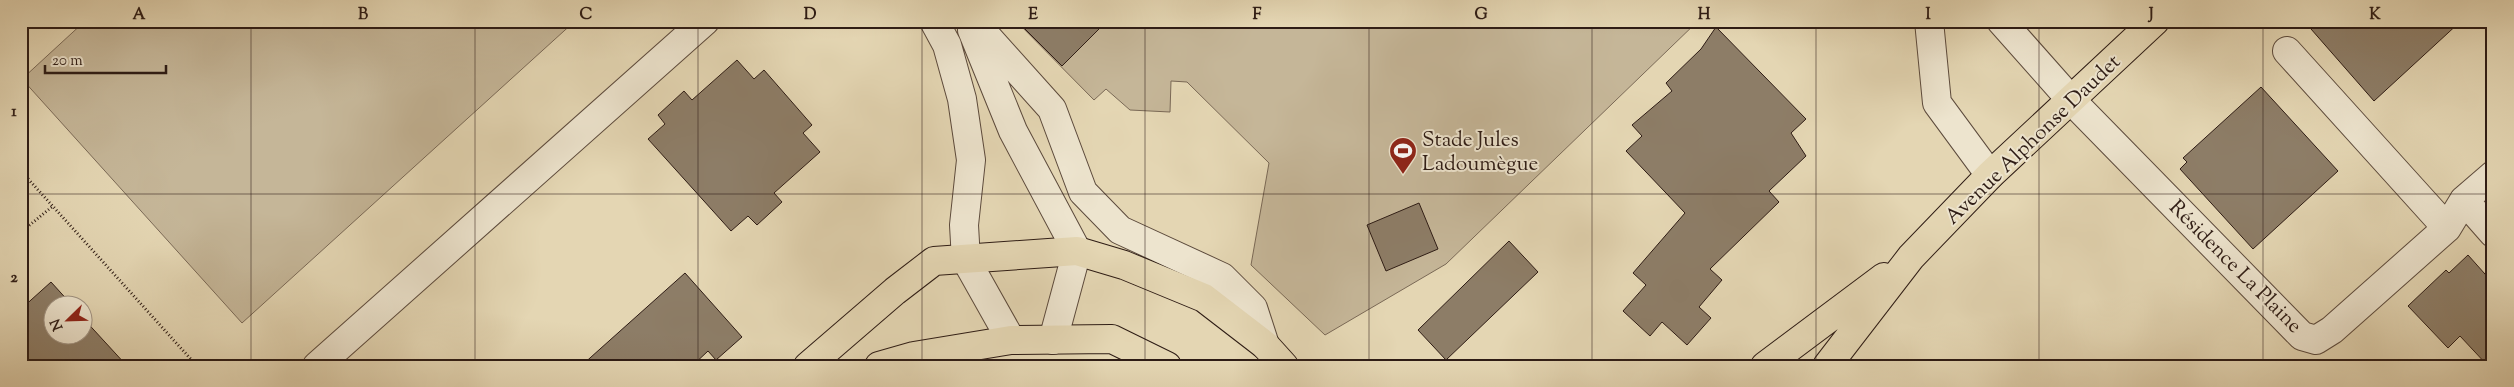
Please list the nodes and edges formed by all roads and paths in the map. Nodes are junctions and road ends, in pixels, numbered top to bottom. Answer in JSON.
{"nodes":[{"id":1,"x":705,"y":21,"type":"edge"},
{"id":2,"x":934,"y":21,"type":"edge"},
{"id":3,"x":969,"y":21,"type":"edge"},
{"id":4,"x":973,"y":21,"type":"edge"},
{"id":5,"x":1929,"y":21,"type":"edge"},
{"id":6,"x":2001,"y":21,"type":"edge"},
{"id":7,"x":2155,"y":21,"type":"edge"},
{"id":8,"x":2287,"y":51,"type":"dead end"},
{"id":9,"x":2071,"y":100,"type":"junction"},
{"id":10,"x":21,"y":171,"type":"edge"},
{"id":11,"x":1990,"y":175,"type":"junction"},
{"id":12,"x":2493,"y":175,"type":"edge"},
{"id":13,"x":2464,"y":200,"type":"junction"},
{"id":14,"x":53,"y":206,"type":"junction"},
{"id":15,"x":2446,"y":228,"type":"junction"},
{"id":16,"x":1120,"y":230,"type":"junction"},
{"id":17,"x":21,"y":232,"type":"edge"},
{"id":18,"x":2493,"y":232,"type":"edge"},
{"id":19,"x":1077,"y":251,"type":"junction"},
{"id":20,"x":1911,"y":257,"type":"junction"},
{"id":21,"x":966,"y":260,"type":"junction"},
{"id":22,"x":1011,"y":340,"type":"junction"},
{"id":23,"x":1053,"y":340,"type":"junction"},
{"id":24,"x":1265,"y":345,"type":"junction"},
{"id":25,"x":196,"y":366,"type":"edge"},
{"id":26,"x":317,"y":366,"type":"edge"},
{"id":27,"x":808,"y":366,"type":"edge"},
{"id":28,"x":879,"y":366,"type":"edge"},
{"id":29,"x":1167,"y":366,"type":"edge"},
{"id":30,"x":1284,"y":366,"type":"edge"},
{"id":31,"x":1765,"y":366,"type":"edge"},
{"id":32,"x":1827,"y":366,"type":"edge"}],
"edges":[{"from":1,"to":26,"type":"street"},
{"from":2,"to":21,"type":"street"},
{"from":3,"to":19,"type":"street"},
{"from":4,"to":16,"type":"street"},
{"from":5,"to":11,"type":"street"},
{"from":6,"to":9,"type":"street","name":"Résidence La Plaine"},
{"from":7,"to":9,"type":"main road","name":"Avenue Alphonse Daudet"},
{"from":8,"to":15,"type":"street"},
{"from":9,"to":11,"type":"main road","name":"Avenue Alphonse Daudet"},
{"from":9,"to":15,"type":"street","name":"Résidence La Plaine"},
{"from":10,"to":14,"type":"path"},
{"from":11,"to":20,"type":"main road","name":"Avenue Alphonse Daudet"},
{"from":12,"to":13,"type":"street","name":"Résidence La Plaine"},
{"from":13,"to":15,"type":"street","name":"Résidence La Plaine"},
{"from":13,"to":18,"type":"street"},
{"from":14,"to":17,"type":"path"},
{"from":14,"to":25,"type":"path"},
{"from":16,"to":19,"type":"street"},
{"from":16,"to":24,"type":"street"},
{"from":19,"to":21,"type":"main road"},
{"from":19,"to":23,"type":"street"},
{"from":19,"to":24,"type":"main road"},
{"from":20,"to":31,"type":"main road","name":"Avenue Alphonse Daudet"},
{"from":20,"to":32,"type":"main road","name":"Avenue Alphonse Daudet"},
{"from":21,"to":22,"type":"street"},
{"from":21,"to":27,"type":"main road"},
{"from":22,"to":23,"type":"main road"},
{"from":22,"to":28,"type":"main road"},
{"from":23,"to":29,"type":"main road"},
{"from":24,"to":30,"type":"main road"}]}
